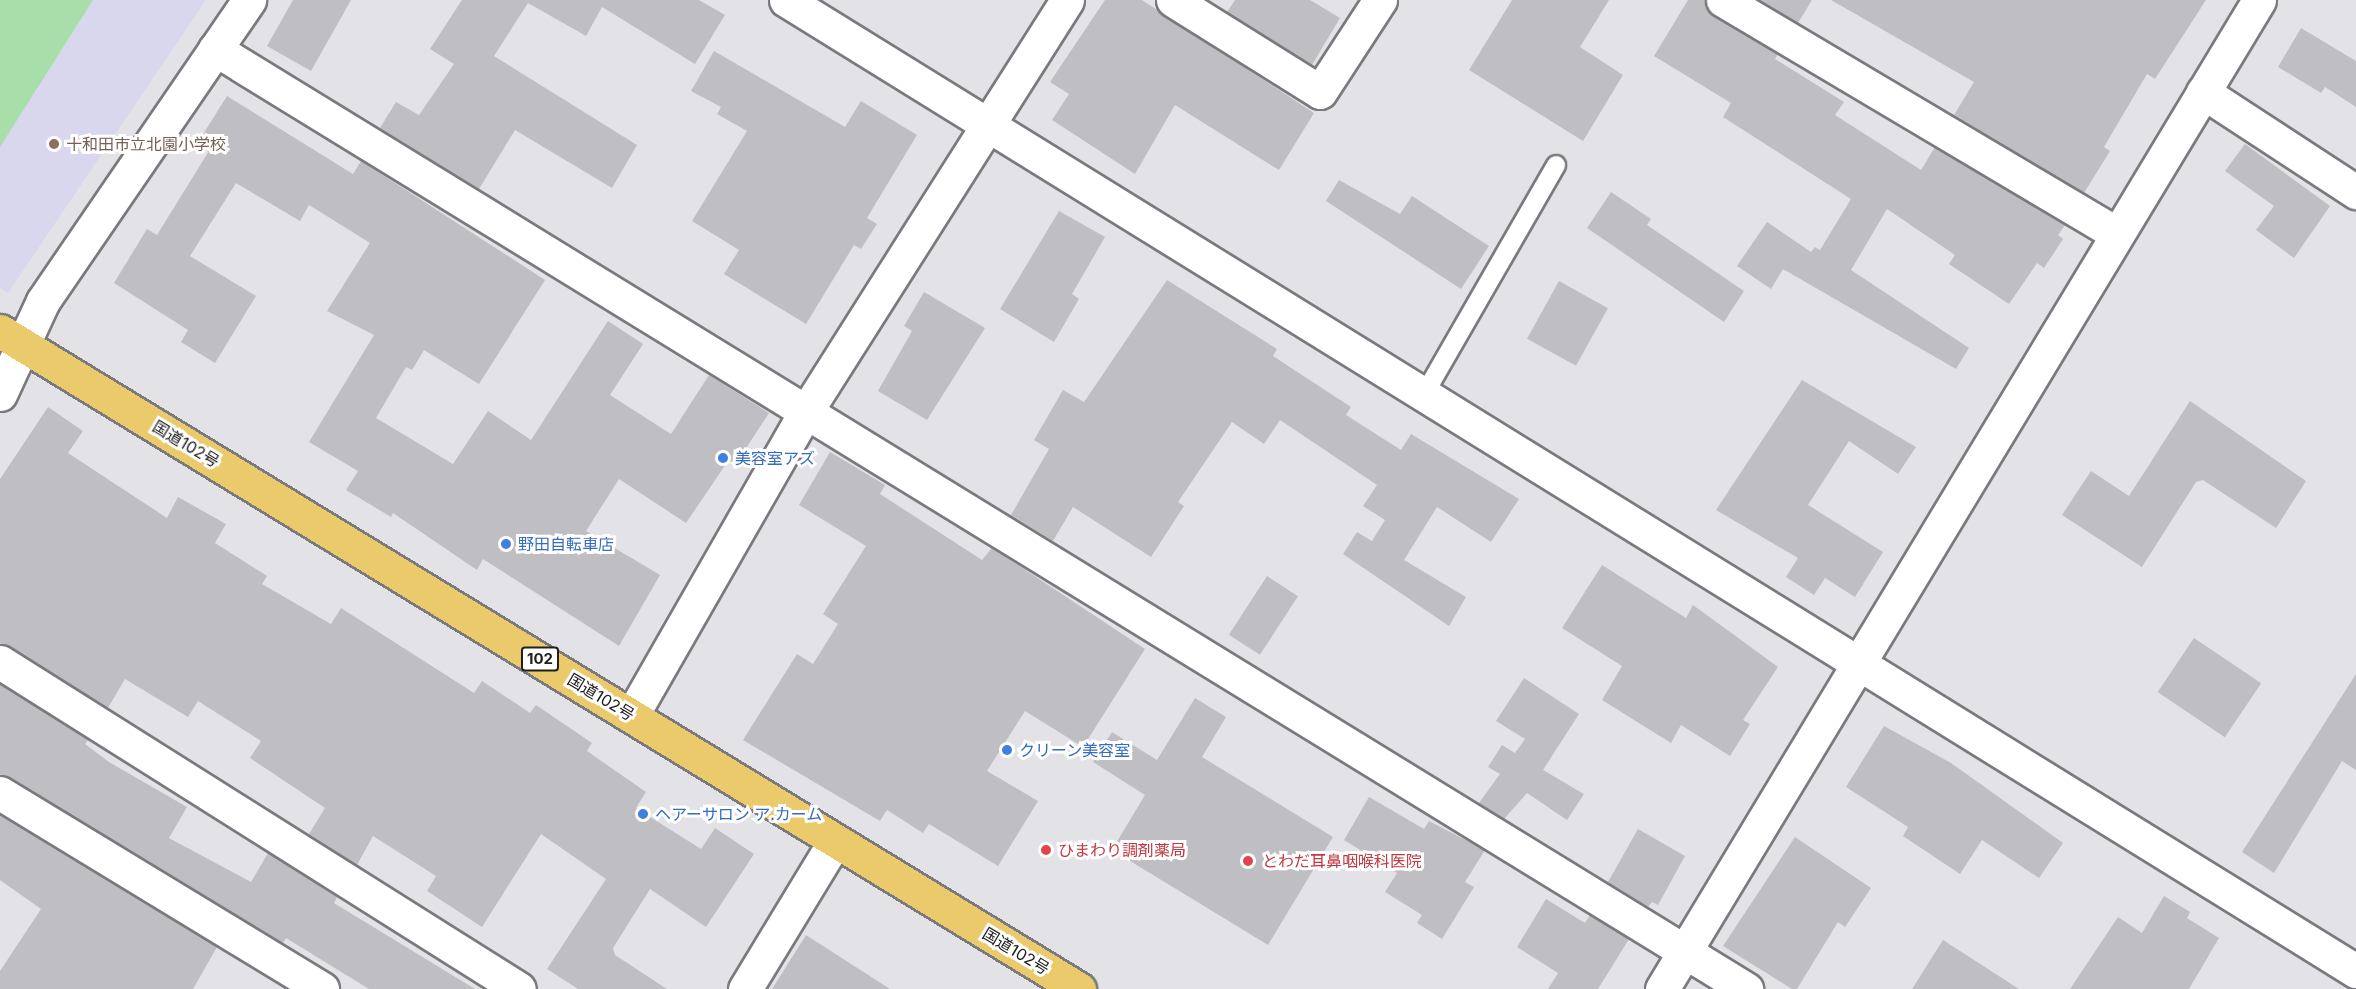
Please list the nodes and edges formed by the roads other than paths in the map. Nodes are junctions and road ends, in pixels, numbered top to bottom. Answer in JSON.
{"nodes":[{"id":1,"x":249,"y":0,"type":"edge"},
{"id":2,"x":786,"y":0,"type":"edge"},
{"id":3,"x":1067,"y":0,"type":"edge"},
{"id":4,"x":1173,"y":0,"type":"edge"},
{"id":5,"x":1380,"y":0,"type":"edge"},
{"id":6,"x":1723,"y":0,"type":"edge"},
{"id":7,"x":2255,"y":1,"type":"edge"},
{"id":8,"x":215,"y":49,"type":"junction"},
{"id":9,"x":2203,"y":92,"type":"junction"},
{"id":10,"x":988,"y":123,"type":"junction"},
{"id":11,"x":1557,"y":165,"type":"dead end"},
{"id":12,"x":2356,"y":192,"type":"edge"},
{"id":13,"x":2117,"y":234,"type":"junction"},
{"id":14,"x":12,"y":339,"type":"edge"},
{"id":15,"x":1425,"y":393,"type":"junction"},
{"id":16,"x":0,"y":394,"type":"edge"},
{"id":17,"x":807,"y":410,"type":"junction"},
{"id":18,"x":1858,"y":661,"type":"junction"},
{"id":19,"x":0,"y":662,"type":"edge"},
{"id":20,"x":632,"y":715,"type":"junction"},
{"id":21,"x":0,"y":793,"type":"edge"},
{"id":22,"x":835,"y":841,"type":"junction"},
{"id":23,"x":1685,"y":951,"type":"junction"},
{"id":24,"x":2356,"y":971,"type":"edge"},
{"id":25,"x":322,"y":989,"type":"edge"},
{"id":26,"x":519,"y":989,"type":"edge"},
{"id":27,"x":745,"y":989,"type":"edge"},
{"id":28,"x":1079,"y":989,"type":"edge"},
{"id":29,"x":1662,"y":989,"type":"edge"},
{"id":30,"x":1746,"y":989,"type":"edge"}],
"edges":[{"from":1,"to":8,"type":"street"},
{"from":2,"to":10,"type":"street"},
{"from":3,"to":10,"type":"street"},
{"from":4,"to":5,"type":"street"},
{"from":6,"to":13,"type":"street"},
{"from":7,"to":9,"type":"street"},
{"from":8,"to":14,"type":"street"},
{"from":8,"to":17,"type":"street"},
{"from":9,"to":12,"type":"street"},
{"from":9,"to":13,"type":"street"},
{"from":10,"to":15,"type":"street"},
{"from":10,"to":17,"type":"street"},
{"from":11,"to":15,"type":"lane"},
{"from":13,"to":18,"type":"street"},
{"from":14,"to":16,"type":"street"},
{"from":14,"to":20,"type":"highway","name":"国道102号","number":"102"},
{"from":15,"to":18,"type":"street"},
{"from":17,"to":20,"type":"street"},
{"from":17,"to":23,"type":"street"},
{"from":18,"to":23,"type":"street"},
{"from":18,"to":24,"type":"street"},
{"from":19,"to":26,"type":"street"},
{"from":20,"to":22,"type":"highway","name":"国道102号","number":"102"},
{"from":21,"to":25,"type":"street"},
{"from":22,"to":27,"type":"street"},
{"from":22,"to":28,"type":"highway","name":"国道102号","number":"102"},
{"from":23,"to":29,"type":"street"},
{"from":23,"to":30,"type":"street"}]}
